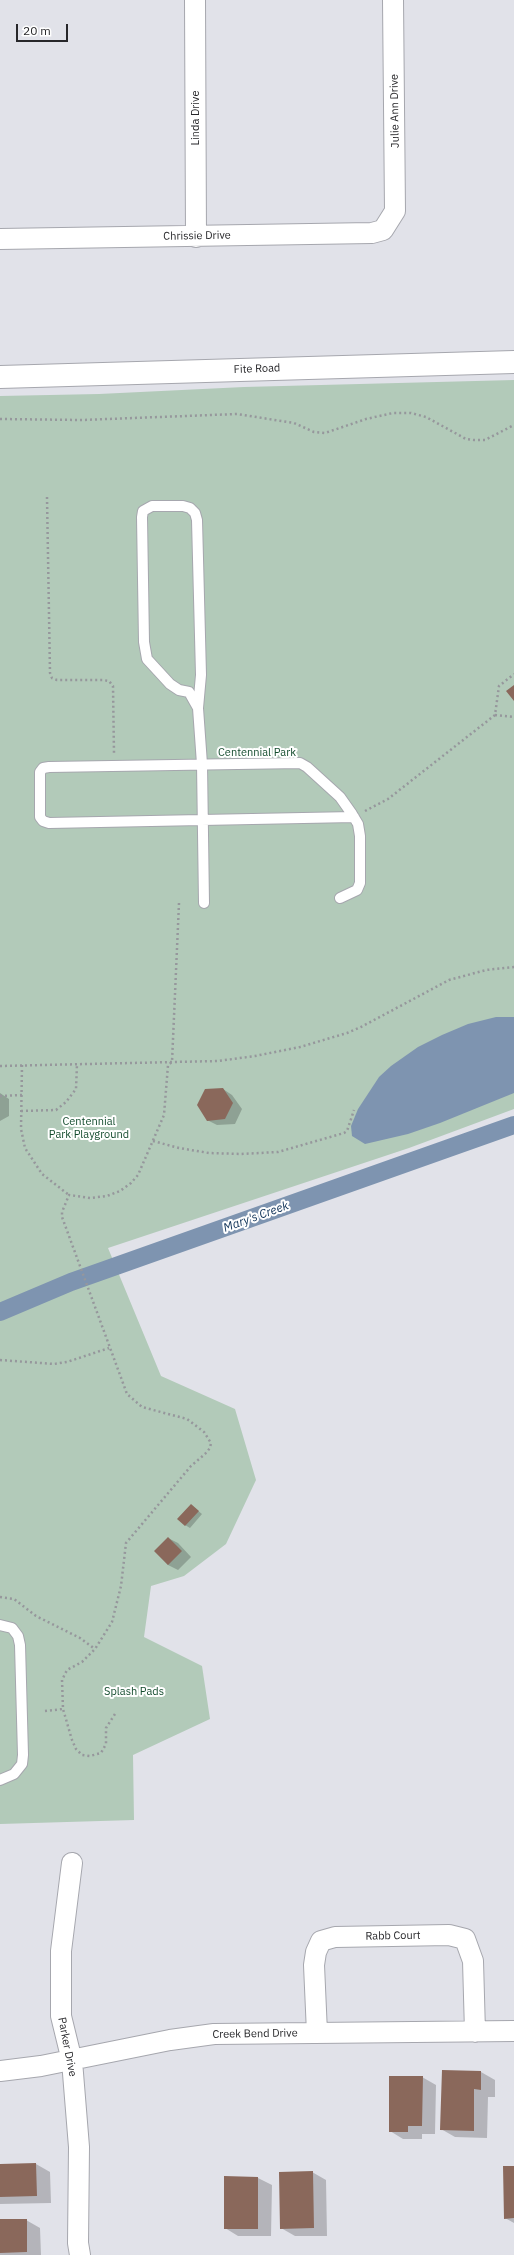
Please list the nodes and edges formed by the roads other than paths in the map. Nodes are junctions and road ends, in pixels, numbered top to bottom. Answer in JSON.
{"nodes":[{"id":1,"x":195,"y":0,"type":"edge"},
{"id":2,"x":393,"y":0,"type":"edge"},
{"id":3,"x":389,"y":221,"type":"joint"},
{"id":4,"x":196,"y":237,"type":"junction"},
{"id":5,"x":0,"y":239,"type":"edge"},
{"id":6,"x":514,"y":362,"type":"edge"},
{"id":7,"x":0,"y":377,"type":"edge"},
{"id":8,"x":198,"y":708,"type":"junction"},
{"id":9,"x":202,"y":764,"type":"junction"},
{"id":10,"x":354,"y":817,"type":"junction"},
{"id":11,"x":203,"y":821,"type":"junction"},
{"id":12,"x":340,"y":898,"type":"dead end"},
{"id":13,"x":204,"y":903,"type":"dead end"},
{"id":14,"x":0,"y":1624,"type":"edge"},
{"id":15,"x":0,"y":1780,"type":"edge"},
{"id":16,"x":72,"y":1863,"type":"dead end"},
{"id":17,"x":514,"y":2031,"type":"edge"},
{"id":18,"x":475,"y":2032,"type":"junction"},
{"id":19,"x":317,"y":2033,"type":"junction"},
{"id":20,"x":72,"y":2061,"type":"junction"},
{"id":21,"x":0,"y":2070,"type":"edge"},
{"id":22,"x":80,"y":2255,"type":"edge"}],
"edges":[{"from":1,"to":4,"type":"street","name":"Linda Drive"},
{"from":2,"to":3,"type":"street","name":"Julie Ann Drive"},
{"from":3,"to":4,"type":"street","name":"Chrissie Drive"},
{"from":4,"to":5,"type":"street","name":"Chrissie Drive"},
{"from":6,"to":7,"type":"street","name":"Fite Road"},
{"from":8,"to":8,"type":"lane"},
{"from":8,"to":9,"type":"lane"},
{"from":9,"to":10,"type":"lane"},
{"from":9,"to":11,"type":"lane"},
{"from":9,"to":11,"type":"lane"},
{"from":10,"to":11,"type":"lane"},
{"from":10,"to":12,"type":"lane"},
{"from":11,"to":13,"type":"lane"},
{"from":14,"to":15,"type":"lane"},
{"from":16,"to":20,"type":"street","name":"Parker Drive"},
{"from":17,"to":18,"type":"street","name":"Creek Bend Drive"},
{"from":18,"to":19,"type":"street","name":"Creek Bend Drive"},
{"from":18,"to":19,"type":"street","name":"Rabb Court"},
{"from":19,"to":20,"type":"street","name":"Creek Bend Drive"},
{"from":20,"to":21,"type":"street","name":"Creek Bend Drive"},
{"from":20,"to":22,"type":"street","name":"Parker Drive"}]}
